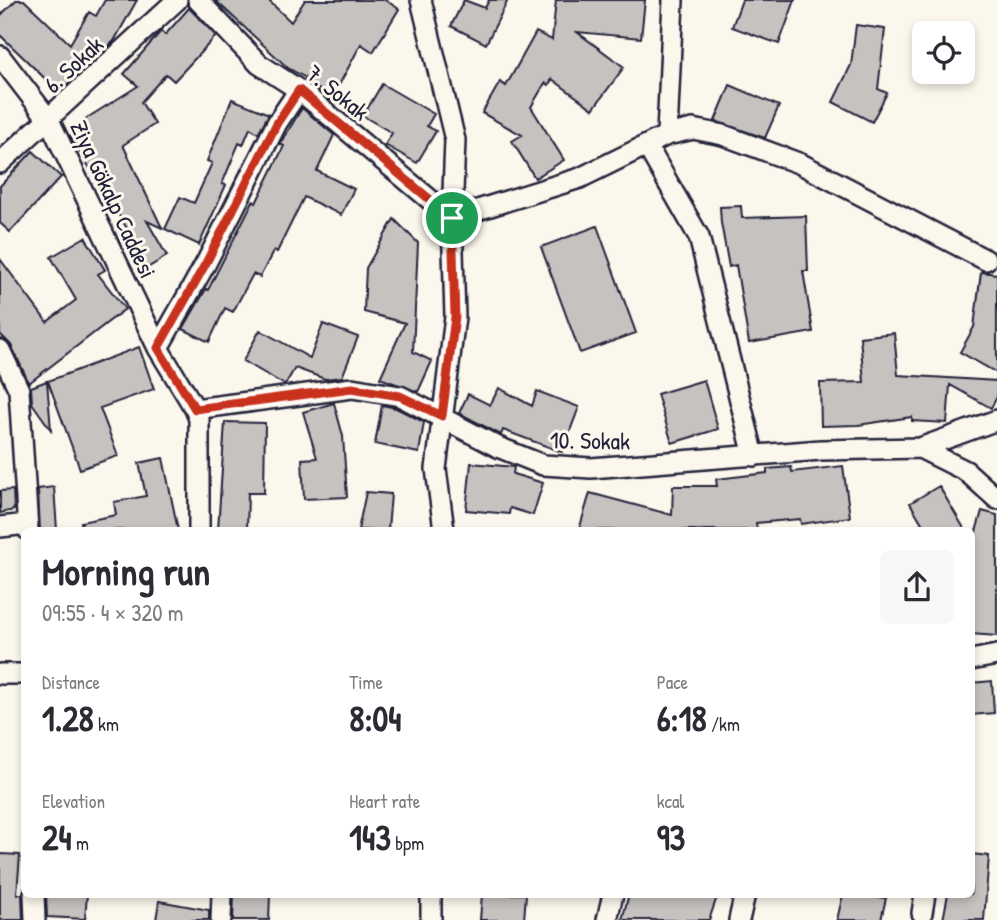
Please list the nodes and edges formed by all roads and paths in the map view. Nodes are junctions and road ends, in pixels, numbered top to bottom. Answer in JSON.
{"nodes":[{"id":1,"x":177,"y":0,"type":"edge"},
{"id":2,"x":198,"y":0,"type":"edge"},
{"id":3,"x":421,"y":0,"type":"edge"},
{"id":4,"x":673,"y":0,"type":"edge"},
{"id":5,"x":0,"y":56,"type":"edge"},
{"id":6,"x":299,"y":90,"type":"junction"},
{"id":7,"x":49,"y":120,"type":"junction"},
{"id":8,"x":667,"y":135,"type":"junction"},
{"id":9,"x":647,"y":146,"type":"junction"},
{"id":10,"x":0,"y":163,"type":"edge"},
{"id":11,"x":452,"y":218,"type":"junction"},
{"id":12,"x":986,"y":260,"type":"dead end"},
{"id":13,"x":158,"y":348,"type":"junction"},
{"id":14,"x":0,"y":350,"type":"edge"},
{"id":15,"x":195,"y":409,"type":"junction"},
{"id":16,"x":442,"y":416,"type":"junction"},
{"id":17,"x":997,"y":420,"type":"edge"},
{"id":18,"x":920,"y":448,"type":"junction"},
{"id":19,"x":754,"y":456,"type":"junction"},
{"id":20,"x":997,"y":499,"type":"edge"},
{"id":21,"x":0,"y":527,"type":"edge"},
{"id":22,"x":28,"y":527,"type":"edge"},
{"id":23,"x":200,"y":527,"type":"edge"},
{"id":24,"x":444,"y":527,"type":"edge"},
{"id":25,"x":997,"y":655,"type":"edge"},
{"id":26,"x":975,"y":659,"type":"edge"},
{"id":27,"x":0,"y":674,"type":"edge"},
{"id":28,"x":21,"y":674,"type":"edge"},
{"id":29,"x":34,"y":898,"type":"edge"},
{"id":30,"x":222,"y":898,"type":"edge"},
{"id":31,"x":432,"y":898,"type":"edge"},
{"id":32,"x":612,"y":898,"type":"edge"},
{"id":33,"x":744,"y":898,"type":"edge"},
{"id":34,"x":35,"y":920,"type":"edge"},
{"id":35,"x":221,"y":920,"type":"edge"},
{"id":36,"x":431,"y":920,"type":"edge"},
{"id":37,"x":607,"y":920,"type":"edge"},
{"id":38,"x":739,"y":920,"type":"edge"}],
"edges":[{"from":1,"to":7,"type":"street","name":"6. Sokak"},
{"from":2,"to":6,"type":"street","name":"7. Sokak"},
{"from":3,"to":11,"type":"street"},
{"from":4,"to":8,"type":"street"},
{"from":5,"to":7,"type":"street","name":"Ziya Gökalp Caddesi"},
{"from":6,"to":11,"type":"street","name":"7. Sokak"},
{"from":6,"to":13,"type":"street"},
{"from":7,"to":10,"type":"street","name":"6. Sokak"},
{"from":7,"to":13,"type":"street","name":"Ziya Gökalp Caddesi"},
{"from":8,"to":9,"type":"street"},
{"from":8,"to":12,"type":"street"},
{"from":9,"to":11,"type":"street"},
{"from":9,"to":19,"type":"street"},
{"from":11,"to":16,"type":"street"},
{"from":13,"to":15,"type":"street","name":"Ziya Gökalp Caddesi"},
{"from":14,"to":22,"type":"street"},
{"from":15,"to":16,"type":"street","name":"10. Sokak"},
{"from":15,"to":23,"type":"street","name":"Ziya Gökalp Caddesi"},
{"from":16,"to":19,"type":"street","name":"10. Sokak"},
{"from":16,"to":24,"type":"street"},
{"from":17,"to":18,"type":"street","name":"10. Sokak"},
{"from":18,"to":19,"type":"street","name":"10. Sokak"},
{"from":18,"to":20,"type":"street"},
{"from":21,"to":22,"type":"street"},
{"from":25,"to":26,"type":"street"},
{"from":27,"to":28,"type":"street"},
{"from":29,"to":34,"type":"street"},
{"from":30,"to":35,"type":"street"},
{"from":31,"to":36,"type":"street"},
{"from":32,"to":37,"type":"street"},
{"from":33,"to":38,"type":"street"}]}
